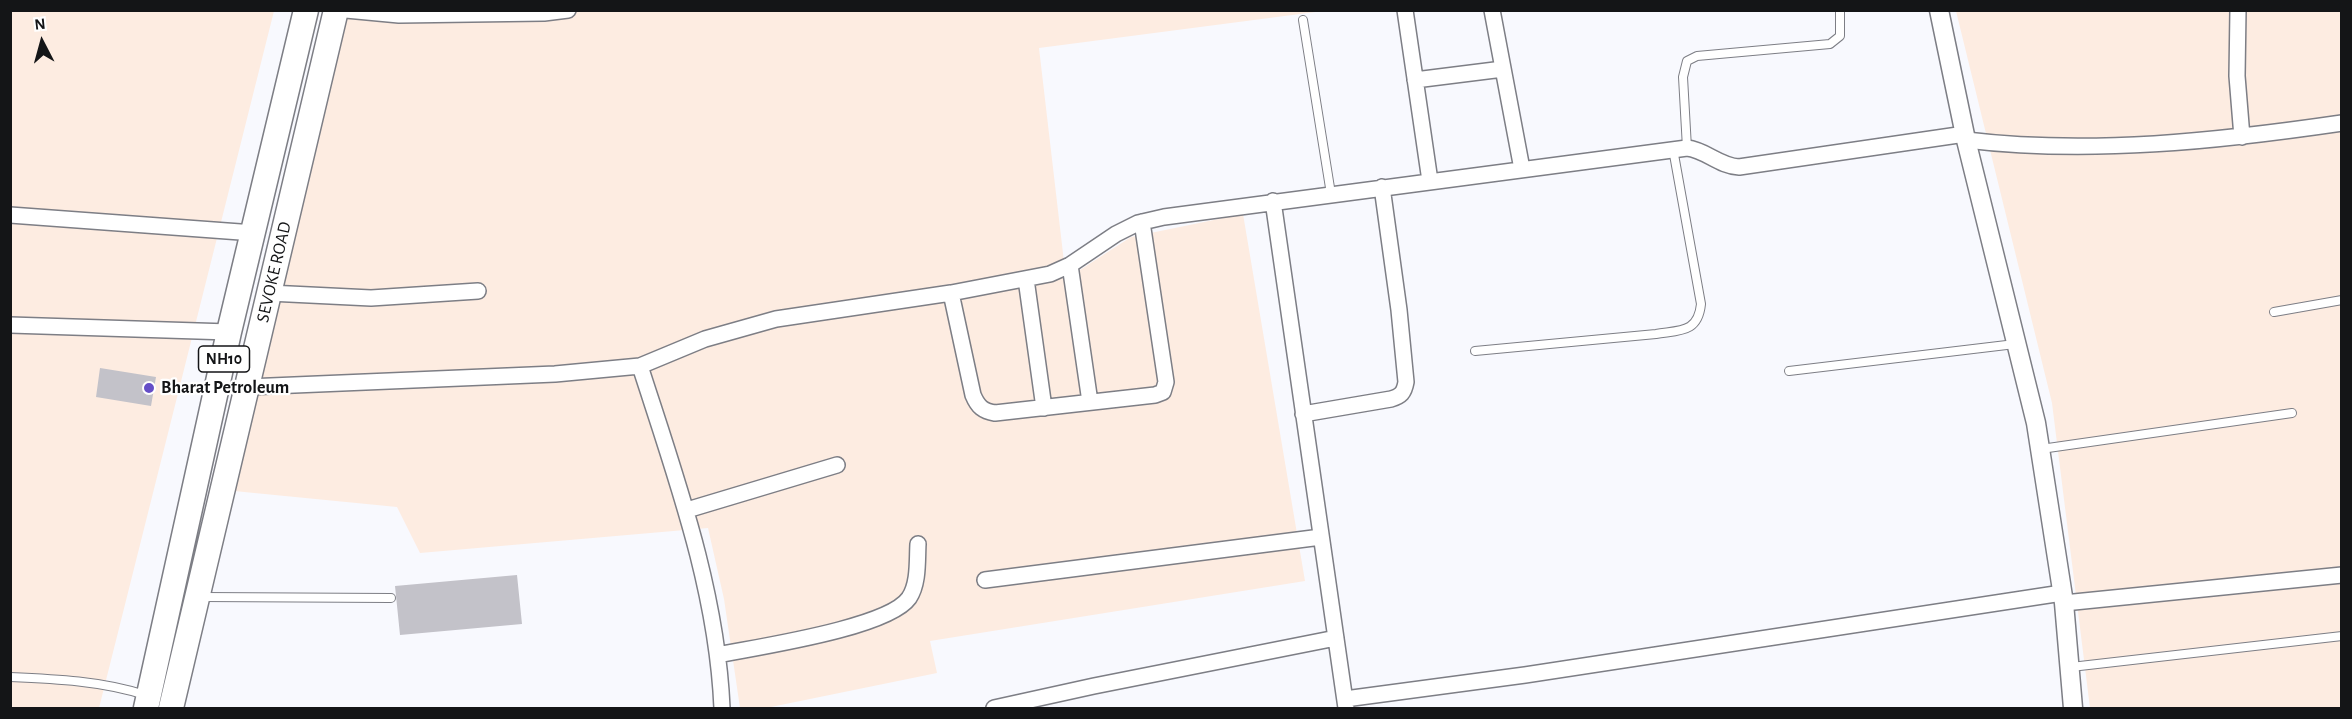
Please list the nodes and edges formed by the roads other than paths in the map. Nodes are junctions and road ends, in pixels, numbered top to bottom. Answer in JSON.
{"nodes":[{"id":1,"x":299,"y":10,"type":"edge"},
{"id":2,"x":336,"y":10,"type":"edge"},
{"id":3,"x":346,"y":10,"type":"edge"},
{"id":4,"x":568,"y":10,"type":"edge"},
{"id":5,"x":1406,"y":10,"type":"edge"},
{"id":6,"x":1492,"y":10,"type":"edge"},
{"id":7,"x":1840,"y":10,"type":"edge"},
{"id":8,"x":1939,"y":10,"type":"edge"},
{"id":9,"x":2238,"y":10,"type":"edge"},
{"id":10,"x":306,"y":11,"type":"edge"},
{"id":11,"x":1304,"y":20,"type":"dead end"},
{"id":12,"x":1503,"y":69,"type":"junction"},
{"id":13,"x":1415,"y":80,"type":"junction"},
{"id":14,"x":2342,"y":123,"type":"edge"},
{"id":15,"x":1966,"y":137,"type":"junction"},
{"id":16,"x":2242,"y":137,"type":"junction"},
{"id":17,"x":1680,"y":149,"type":"junction"},
{"id":18,"x":1522,"y":169,"type":"junction"},
{"id":19,"x":1430,"y":181,"type":"junction"},
{"id":20,"x":1382,"y":187,"type":"junction"},
{"id":21,"x":1331,"y":194,"type":"junction"},
{"id":22,"x":1273,"y":201,"type":"junction"},
{"id":23,"x":10,"y":215,"type":"edge"},
{"id":24,"x":1142,"y":222,"type":"junction"},
{"id":25,"x":254,"y":233,"type":"junction"},
{"id":26,"x":1070,"y":265,"type":"junction"},
{"id":27,"x":1026,"y":279,"type":"junction"},
{"id":28,"x":478,"y":291,"type":"dead end"},
{"id":29,"x":269,"y":293,"type":"junction"},
{"id":30,"x":951,"y":293,"type":"junction"},
{"id":31,"x":2342,"y":300,"type":"edge"},
{"id":32,"x":2274,"y":312,"type":"dead end"},
{"id":33,"x":10,"y":325,"type":"edge"},
{"id":34,"x":229,"y":332,"type":"junction"},
{"id":35,"x":2017,"y":344,"type":"junction"},
{"id":36,"x":1475,"y":351,"type":"dead end"},
{"id":37,"x":640,"y":366,"type":"junction"},
{"id":38,"x":1789,"y":371,"type":"dead end"},
{"id":39,"x":247,"y":387,"type":"junction"},
{"id":40,"x":1090,"y":402,"type":"junction"},
{"id":41,"x":1044,"y":408,"type":"junction"},
{"id":42,"x":2292,"y":413,"type":"dead end"},
{"id":43,"x":1304,"y":414,"type":"junction"},
{"id":44,"x":2041,"y":449,"type":"junction"},
{"id":45,"x":837,"y":465,"type":"dead end"},
{"id":46,"x":687,"y":510,"type":"junction"},
{"id":47,"x":1321,"y":537,"type":"junction"},
{"id":48,"x":918,"y":544,"type":"dead end"},
{"id":49,"x":2342,"y":575,"type":"edge"},
{"id":50,"x":985,"y":580,"type":"dead end"},
{"id":51,"x":198,"y":597,"type":"junction"},
{"id":52,"x":391,"y":598,"type":"dead end"},
{"id":53,"x":2063,"y":598,"type":"junction"},
{"id":54,"x":2342,"y":636,"type":"edge"},
{"id":55,"x":1336,"y":638,"type":"junction"},
{"id":56,"x":718,"y":655,"type":"junction"},
{"id":57,"x":2069,"y":667,"type":"junction"},
{"id":58,"x":10,"y":677,"type":"edge"},
{"id":59,"x":148,"y":703,"type":"edge"},
{"id":60,"x":1345,"y":704,"type":"edge"},
{"id":61,"x":171,"y":708,"type":"edge"},
{"id":62,"x":722,"y":708,"type":"edge"},
{"id":63,"x":994,"y":708,"type":"edge"},
{"id":64,"x":2073,"y":708,"type":"edge"}],
"edges":[{"from":1,"to":10,"type":"street"},
{"from":2,"to":29,"type":"highway","name":"SEVOKE ROAD"},
{"from":3,"to":4,"type":"street"},
{"from":5,"to":13,"type":"street"},
{"from":6,"to":12,"type":"street"},
{"from":7,"to":17,"type":"lane"},
{"from":8,"to":15,"type":"street"},
{"from":9,"to":16,"type":"street"},
{"from":10,"to":25,"type":"highway","name":"SEVOKE ROAD","number":"NH10"},
{"from":11,"to":21,"type":"lane"},
{"from":12,"to":13,"type":"street"},
{"from":12,"to":18,"type":"street"},
{"from":13,"to":19,"type":"street"},
{"from":14,"to":16,"type":"street"},
{"from":15,"to":16,"type":"street"},
{"from":15,"to":17,"type":"street"},
{"from":15,"to":35,"type":"street"},
{"from":17,"to":18,"type":"street"},
{"from":17,"to":36,"type":"lane"},
{"from":18,"to":19,"type":"street"},
{"from":19,"to":20,"type":"street"},
{"from":20,"to":21,"type":"street"},
{"from":20,"to":43,"type":"street"},
{"from":21,"to":22,"type":"street"},
{"from":22,"to":24,"type":"street"},
{"from":22,"to":43,"type":"street"},
{"from":23,"to":25,"type":"street"},
{"from":24,"to":26,"type":"street"},
{"from":24,"to":40,"type":"street"},
{"from":25,"to":34,"type":"highway","name":"SEVOKE ROAD","number":"NH10"},
{"from":26,"to":27,"type":"street"},
{"from":26,"to":40,"type":"street"},
{"from":27,"to":30,"type":"street"},
{"from":27,"to":41,"type":"street"},
{"from":28,"to":29,"type":"street"},
{"from":29,"to":39,"type":"highway","name":"SEVOKE ROAD"},
{"from":30,"to":37,"type":"street"},
{"from":30,"to":41,"type":"street"},
{"from":31,"to":32,"type":"lane"},
{"from":33,"to":34,"type":"street"},
{"from":34,"to":59,"type":"highway","name":"SEVOKE ROAD","number":"NH10"},
{"from":35,"to":38,"type":"lane"},
{"from":35,"to":44,"type":"street"},
{"from":37,"to":39,"type":"street"},
{"from":37,"to":46,"type":"street"},
{"from":39,"to":51,"type":"highway","name":"SEVOKE ROAD"},
{"from":40,"to":41,"type":"street"},
{"from":42,"to":44,"type":"lane"},
{"from":43,"to":47,"type":"street"},
{"from":44,"to":53,"type":"street"},
{"from":45,"to":46,"type":"street"},
{"from":46,"to":56,"type":"street"},
{"from":47,"to":50,"type":"street"},
{"from":47,"to":55,"type":"street"},
{"from":48,"to":56,"type":"street"},
{"from":49,"to":53,"type":"street"},
{"from":51,"to":52,"type":"lane"},
{"from":51,"to":61,"type":"highway","name":"SEVOKE ROAD"},
{"from":53,"to":57,"type":"street"},
{"from":53,"to":60,"type":"street"},
{"from":54,"to":57,"type":"lane"},
{"from":55,"to":60,"type":"street"},
{"from":55,"to":63,"type":"street"},
{"from":56,"to":62,"type":"street"},
{"from":57,"to":64,"type":"street"},
{"from":58,"to":59,"type":"lane"}]}
